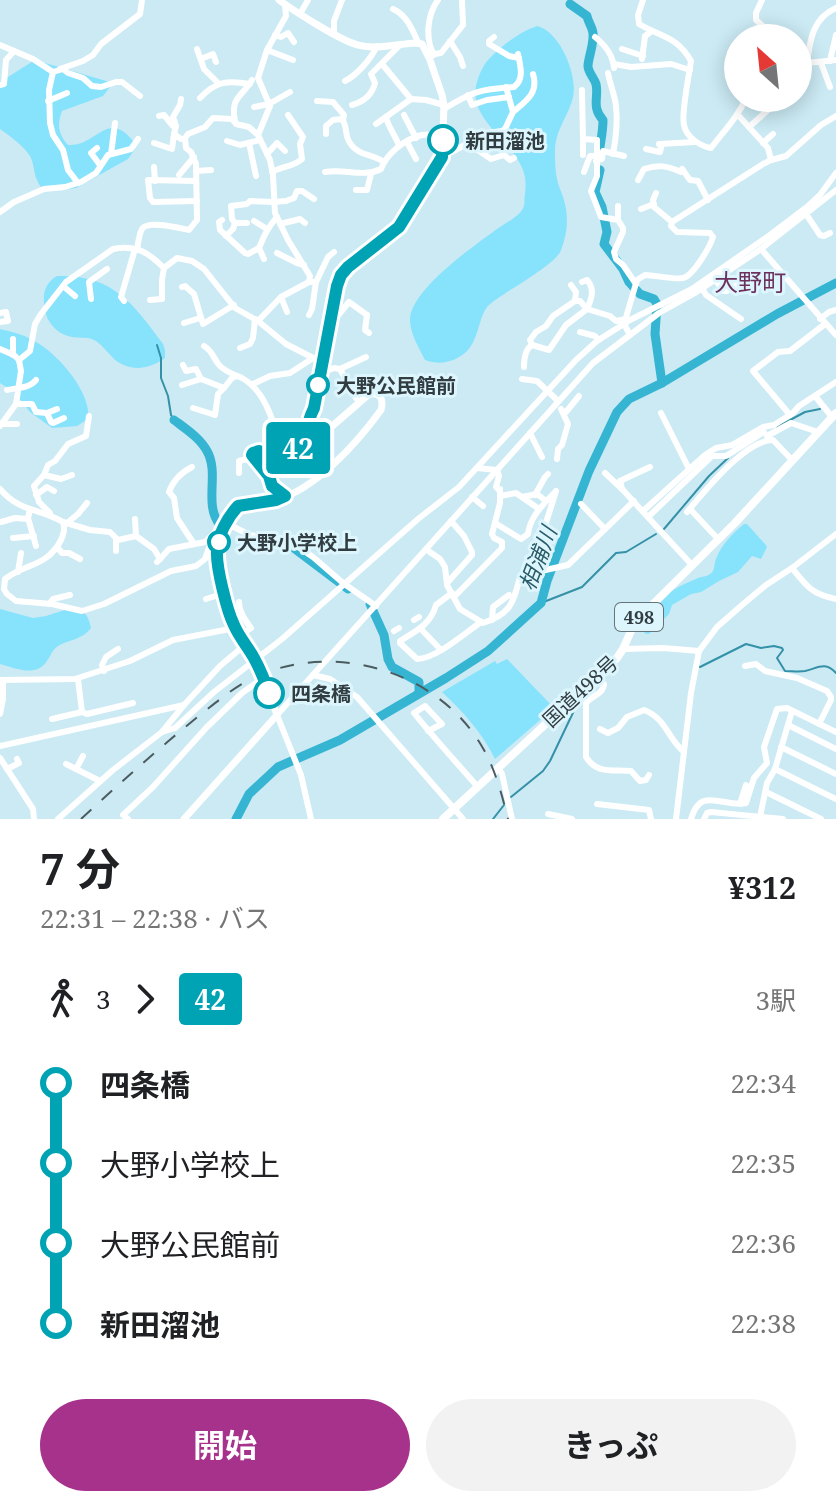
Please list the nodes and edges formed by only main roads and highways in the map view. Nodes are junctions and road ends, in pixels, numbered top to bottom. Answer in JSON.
{"nodes":[{"id":1,"x":282,"y":2,"type":"edge"},
{"id":2,"x":834,"y":415,"type":"edge"},
{"id":3,"x":184,"y":819,"type":"edge"},
{"id":4,"x":443,"y":819,"type":"edge"}],
"edges":[{"from":1,"to":3,"type":"main road"},
{"from":2,"to":4,"type":"highway","name":"国道498号","number":"498"}]}
